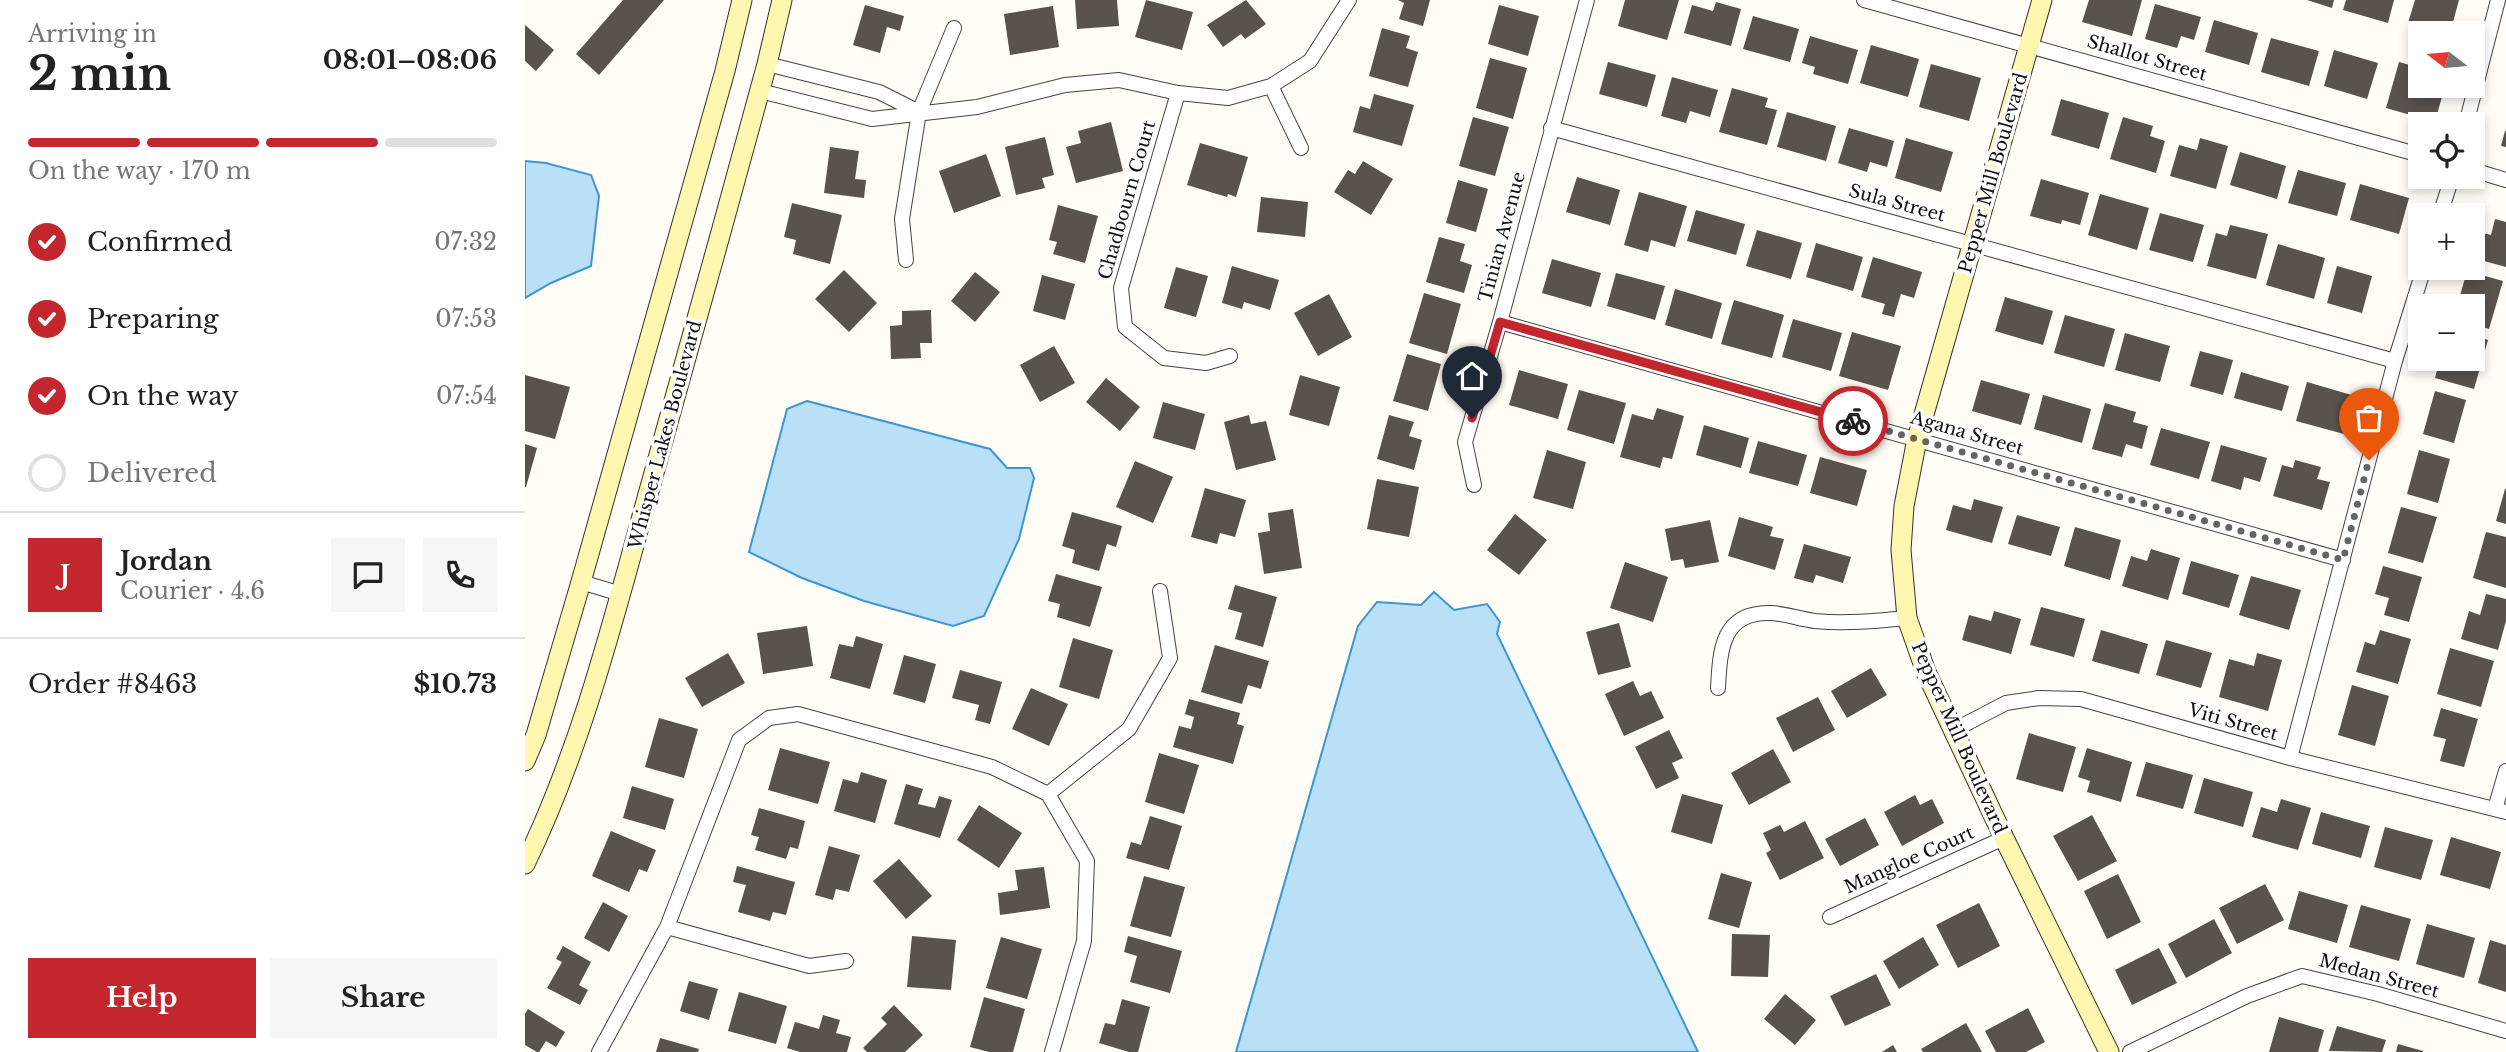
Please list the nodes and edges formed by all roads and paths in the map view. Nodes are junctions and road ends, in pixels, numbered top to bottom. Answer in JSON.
{"nodes":[{"id":1,"x":742,"y":0,"type":"edge"},
{"id":2,"x":782,"y":0,"type":"edge"},
{"id":3,"x":1349,"y":0,"type":"edge"},
{"id":4,"x":1587,"y":0,"type":"edge"},
{"id":5,"x":1864,"y":0,"type":"edge"},
{"id":6,"x":2042,"y":0,"type":"edge"},
{"id":7,"x":2498,"y":0,"type":"edge"},
{"id":8,"x":954,"y":28,"type":"dead end"},
{"id":9,"x":2029,"y":45,"type":"junction"},
{"id":10,"x":767,"y":64,"type":"junction"},
{"id":11,"x":1271,"y":86,"type":"junction"},
{"id":12,"x":760,"y":91,"type":"junction"},
{"id":13,"x":1178,"y":93,"type":"junction"},
{"id":14,"x":919,"y":112,"type":"junction"},
{"id":15,"x":2469,"y":112,"type":"edge"},
{"id":16,"x":1551,"y":128,"type":"junction"},
{"id":17,"x":1301,"y":148,"type":"dead end"},
{"id":18,"x":2408,"y":152,"type":"edge"},
{"id":19,"x":2485,"y":174,"type":"edge"},
{"id":20,"x":2506,"y":180,"type":"edge"},
{"id":21,"x":1973,"y":244,"type":"junction"},
{"id":22,"x":906,"y":260,"type":"dead end"},
{"id":23,"x":2420,"y":280,"type":"edge"},
{"id":24,"x":1500,"y":322,"type":"junction"},
{"id":25,"x":1230,"y":356,"type":"dead end"},
{"id":26,"x":2395,"y":361,"type":"junction"},
{"id":27,"x":1917,"y":439,"type":"junction"},
{"id":28,"x":1474,"y":485,"type":"dead end"},
{"id":29,"x":2343,"y":560,"type":"junction"},
{"id":30,"x":581,"y":582,"type":"junction"},
{"id":31,"x":1160,"y":591,"type":"dead end"},
{"id":32,"x":621,"y":594,"type":"junction"},
{"id":33,"x":1907,"y":618,"type":"junction"},
{"id":34,"x":1718,"y":688,"type":"dead end"},
{"id":35,"x":1954,"y":730,"type":"junction"},
{"id":36,"x":2290,"y":758,"type":"junction"},
{"id":37,"x":525,"y":761,"type":"edge"},
{"id":38,"x":2506,"y":771,"type":"edge"},
{"id":39,"x":1048,"y":794,"type":"junction"},
{"id":40,"x":2501,"y":811,"type":"edge"},
{"id":41,"x":2004,"y":838,"type":"junction"},
{"id":42,"x":525,"y":864,"type":"edge"},
{"id":43,"x":1830,"y":917,"type":"dead end"},
{"id":44,"x":667,"y":927,"type":"junction"},
{"id":45,"x":846,"y":961,"type":"dead end"},
{"id":46,"x":2506,"y":1031,"type":"edge"},
{"id":47,"x":599,"y":1052,"type":"edge"},
{"id":48,"x":1052,"y":1052,"type":"edge"},
{"id":49,"x":2109,"y":1052,"type":"edge"},
{"id":50,"x":2130,"y":1052,"type":"edge"}],
"edges":[{"from":1,"to":30,"type":"street"},
{"from":2,"to":10,"type":"street","name":"Whisper Lakes Boulevard"},
{"from":3,"to":11,"type":"street"},
{"from":4,"to":16,"type":"street","name":"Tinian Avenue"},
{"from":5,"to":9,"type":"street","name":"Shallot Street"},
{"from":6,"to":9,"type":"street","name":"Pepper Mill Boulevard"},
{"from":7,"to":15,"type":"street"},
{"from":8,"to":14,"type":"street"},
{"from":9,"to":18,"type":"street","name":"Shallot Street"},
{"from":9,"to":21,"type":"street","name":"Pepper Mill Boulevard"},
{"from":10,"to":12,"type":"street","name":"Whisper Lakes Boulevard"},
{"from":10,"to":14,"type":"street"},
{"from":11,"to":13,"type":"street"},
{"from":11,"to":17,"type":"street"},
{"from":12,"to":14,"type":"street"},
{"from":12,"to":32,"type":"street","name":"Whisper Lakes Boulevard"},
{"from":13,"to":14,"type":"street"},
{"from":13,"to":25,"type":"street","name":"Chadbourn Court"},
{"from":14,"to":22,"type":"street"},
{"from":16,"to":21,"type":"street","name":"Sula Street"},
{"from":16,"to":24,"type":"street","name":"Tinian Avenue"},
{"from":19,"to":20,"type":"street"},
{"from":21,"to":26,"type":"street","name":"Sula Street"},
{"from":21,"to":27,"type":"street","name":"Pepper Mill Boulevard"},
{"from":23,"to":26,"type":"street"},
{"from":24,"to":27,"type":"street","name":"Agana Street"},
{"from":24,"to":28,"type":"street","name":"Tinian Avenue"},
{"from":26,"to":29,"type":"street"},
{"from":27,"to":29,"type":"street","name":"Agana Street"},
{"from":27,"to":33,"type":"street","name":"Pepper Mill Boulevard"},
{"from":29,"to":36,"type":"street"},
{"from":30,"to":32,"type":"street"},
{"from":30,"to":37,"type":"street"},
{"from":31,"to":39,"type":"street"},
{"from":32,"to":42,"type":"street","name":"Whisper Lakes Boulevard"},
{"from":33,"to":34,"type":"street"},
{"from":33,"to":35,"type":"street","name":"Pepper Mill Boulevard"},
{"from":35,"to":36,"type":"street","name":"Viti Street"},
{"from":35,"to":41,"type":"street","name":"Pepper Mill Boulevard"},
{"from":36,"to":40,"type":"street","name":"Viti Street"},
{"from":38,"to":40,"type":"street"},
{"from":39,"to":44,"type":"street"},
{"from":39,"to":48,"type":"street"},
{"from":41,"to":43,"type":"street","name":"Mangloe Court"},
{"from":41,"to":49,"type":"street","name":"Pepper Mill Boulevard"},
{"from":44,"to":45,"type":"street"},
{"from":44,"to":47,"type":"street"},
{"from":46,"to":50,"type":"street","name":"Medan Street"}]}
